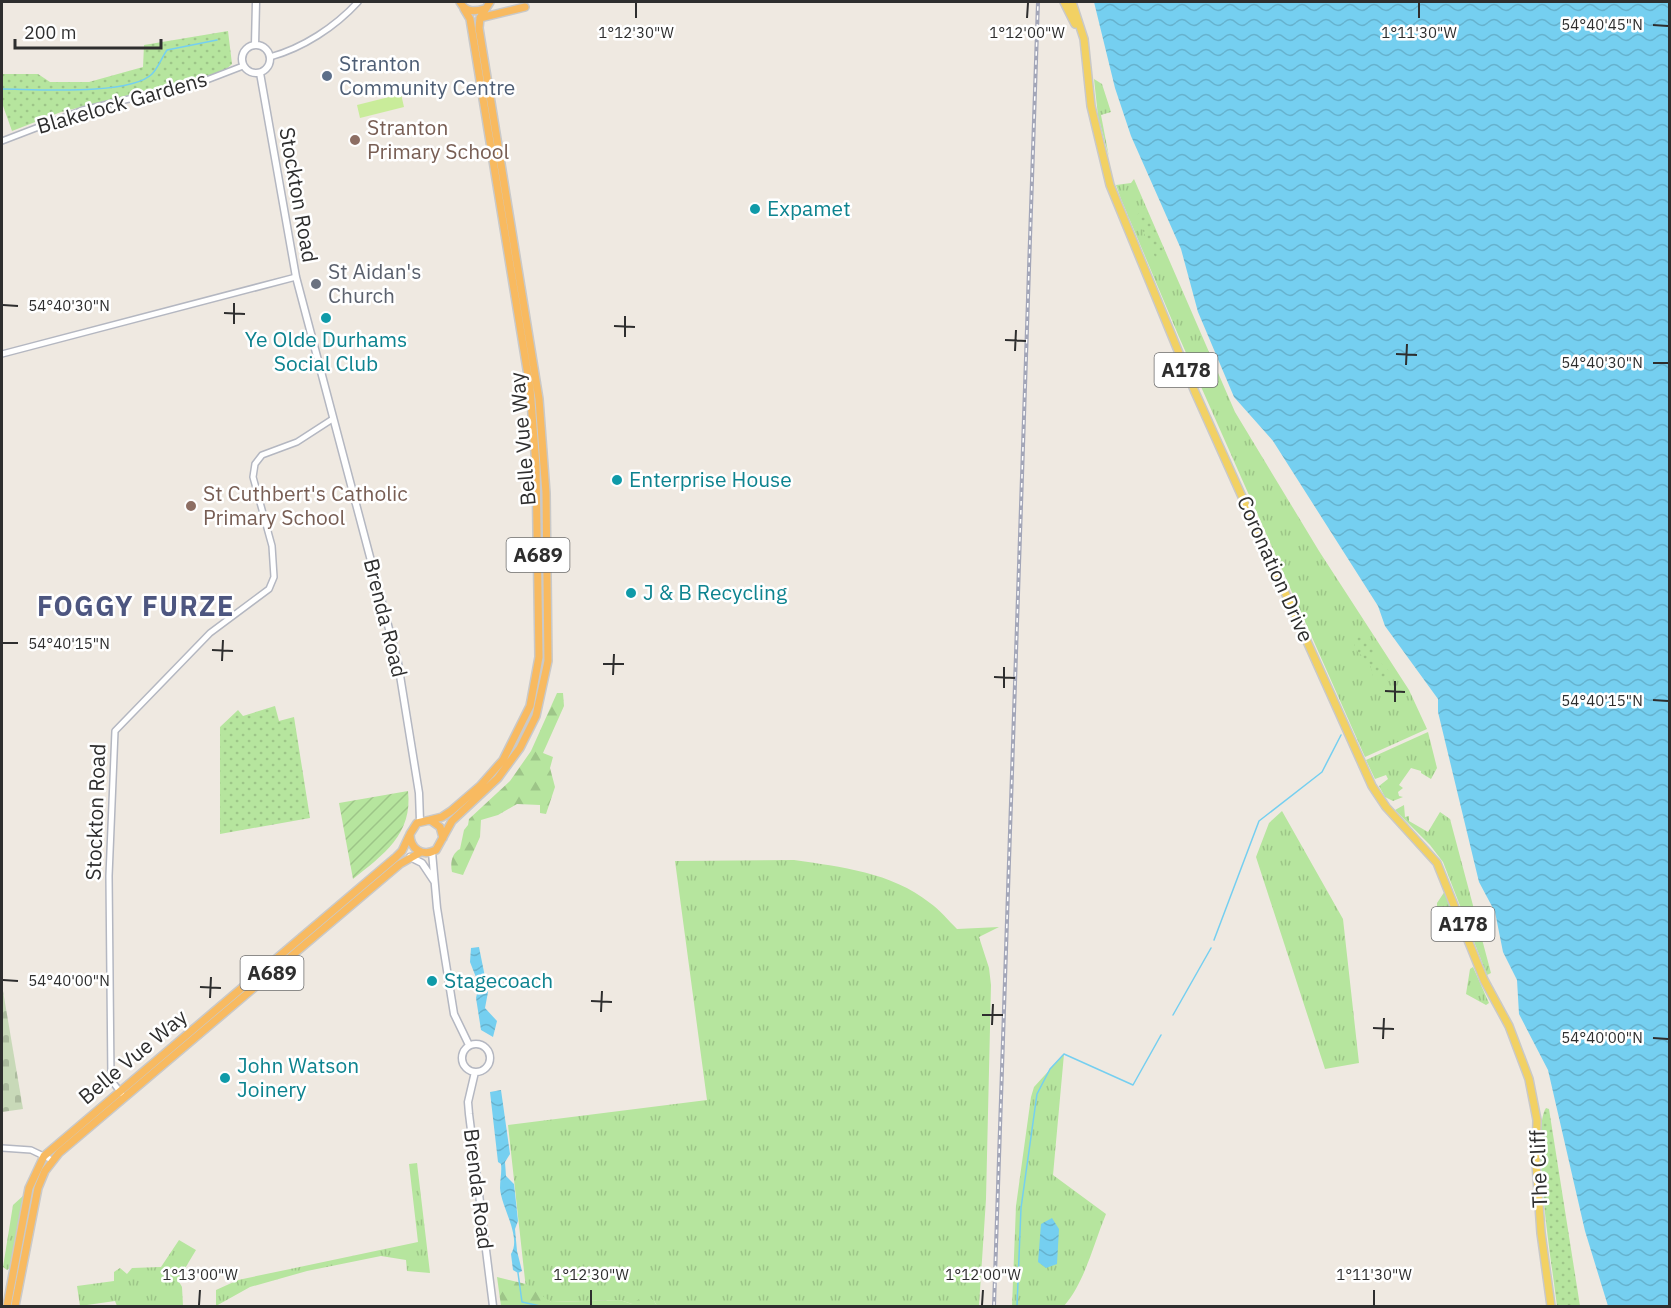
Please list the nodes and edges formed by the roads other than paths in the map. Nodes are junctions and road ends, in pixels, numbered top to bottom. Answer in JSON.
{"nodes":[{"id":1,"x":256,"y":2,"type":"edge"},
{"id":2,"x":358,"y":2,"type":"edge"},
{"id":3,"x":460,"y":2,"type":"edge"},
{"id":4,"x":490,"y":2,"type":"edge"},
{"id":5,"x":1064,"y":2,"type":"edge"},
{"id":6,"x":1072,"y":2,"type":"edge"},
{"id":7,"x":525,"y":7,"type":"dead end"},
{"id":8,"x":465,"y":9,"type":"junction"},
{"id":9,"x":484,"y":9,"type":"junction"},
{"id":10,"x":480,"y":18,"type":"junction"},
{"id":11,"x":1082,"y":41,"type":"junction"},
{"id":12,"x":255,"y":45,"type":"junction"},
{"id":13,"x":270,"y":57,"type":"junction"},
{"id":14,"x":243,"y":66,"type":"junction"},
{"id":15,"x":260,"y":73,"type":"junction"},
{"id":16,"x":2,"y":141,"type":"edge"},
{"id":17,"x":296,"y":277,"type":"junction"},
{"id":18,"x":2,"y":354,"type":"edge"},
{"id":19,"x":331,"y":420,"type":"junction"},
{"id":20,"x":430,"y":820,"type":"junction"},
{"id":21,"x":420,"y":821,"type":"junction"},
{"id":22,"x":410,"y":834,"type":"junction"},
{"id":23,"x":443,"y":838,"type":"junction"},
{"id":24,"x":421,"y":852,"type":"junction"},
{"id":25,"x":432,"y":852,"type":"junction"},
{"id":26,"x":409,"y":857,"type":"junction"},
{"id":27,"x":434,"y":881,"type":"junction"},
{"id":28,"x":1512,"y":1034,"type":"joint"},
{"id":29,"x":469,"y":1045,"type":"junction"},
{"id":30,"x":475,"y":1072,"type":"junction"},
{"id":31,"x":122,"y":1094,"type":"junction"},
{"id":32,"x":2,"y":1148,"type":"edge"},
{"id":33,"x":44,"y":1156,"type":"junction"},
{"id":34,"x":52,"y":1160,"type":"junction"},
{"id":35,"x":7,"y":1306,"type":"edge"},
{"id":36,"x":15,"y":1306,"type":"edge"},
{"id":37,"x":493,"y":1306,"type":"edge"},
{"id":38,"x":1551,"y":1306,"type":"edge"}],
"edges":[{"from":1,"to":12,"type":"main road"},
{"from":2,"to":13,"type":"street"},
{"from":3,"to":8,"type":"highway","number":"A689"},
{"from":4,"to":9,"type":"highway"},
{"from":5,"to":11,"type":"main road","number":"A178"},
{"from":6,"to":11,"type":"main road","number":"A178"},
{"from":7,"to":10,"type":"highway"},
{"from":8,"to":9,"type":"highway"},
{"from":8,"to":20,"type":"highway","name":"Belle Vue Way","number":"A689"},
{"from":9,"to":10,"type":"highway"},
{"from":10,"to":23,"type":"highway","name":"Belle Vue Way","number":"A689"},
{"from":11,"to":28,"type":"main road","name":"Coronation Drive","number":"A178"},
{"from":12,"to":13,"type":"main road"},
{"from":12,"to":14,"type":"main road"},
{"from":13,"to":15,"type":"main road"},
{"from":14,"to":15,"type":"main road"},
{"from":14,"to":16,"type":"street","name":"Blakelock Gardens"},
{"from":15,"to":17,"type":"main road","name":"Stockton Road"},
{"from":17,"to":18,"type":"street"},
{"from":17,"to":19,"type":"main road","name":"Stockton Road"},
{"from":19,"to":21,"type":"main road","name":"Brenda Road"},
{"from":19,"to":31,"type":"street","name":"Stockton Road"},
{"from":20,"to":21,"type":"highway","number":"A689"},
{"from":20,"to":23,"type":"highway"},
{"from":21,"to":22,"type":"highway","number":"A689"},
{"from":22,"to":24,"type":"highway"},
{"from":22,"to":31,"type":"highway","name":"Belle Vue Way","number":"A689"},
{"from":23,"to":25,"type":"highway","number":"A689"},
{"from":24,"to":25,"type":"highway","number":"A689"},
{"from":24,"to":26,"type":"highway","number":"A689"},
{"from":25,"to":27,"type":"main road"},
{"from":26,"to":27,"type":"main road"},
{"from":26,"to":31,"type":"highway","number":"A689"},
{"from":27,"to":29,"type":"main road"},
{"from":28,"to":38,"type":"main road","name":"The Cliff","number":"A178"},
{"from":29,"to":30,"type":"main road"},
{"from":29,"to":30,"type":"main road"},
{"from":30,"to":37,"type":"main road","name":"Brenda Road"},
{"from":31,"to":33,"type":"highway","name":"Belle Vue Way","number":"A689"},
{"from":31,"to":34,"type":"highway","number":"A689"},
{"from":32,"to":33,"type":"street"},
{"from":33,"to":34,"type":"street"},
{"from":33,"to":35,"type":"highway","number":"A689"},
{"from":34,"to":36,"type":"highway","number":"A689"}]}
